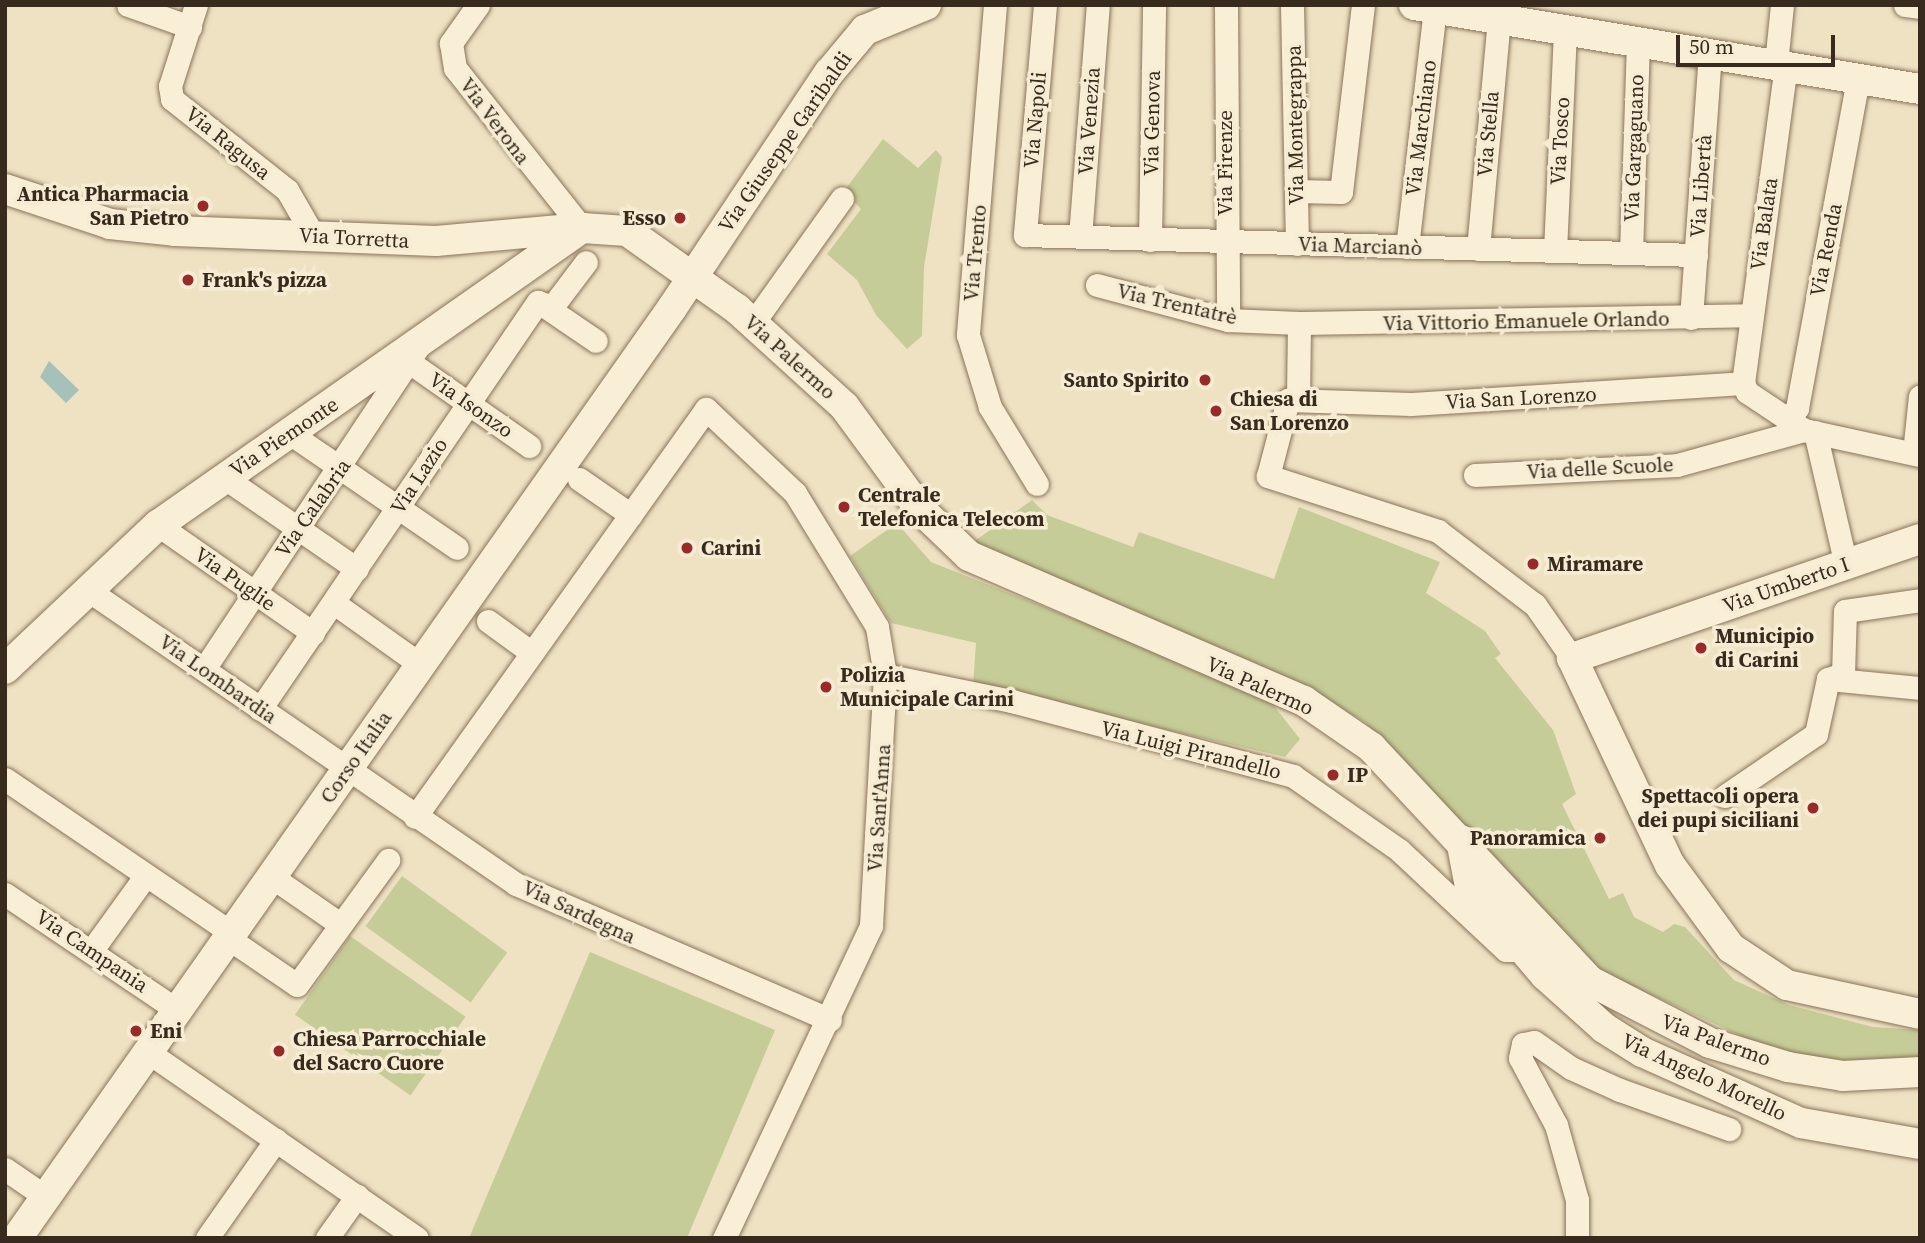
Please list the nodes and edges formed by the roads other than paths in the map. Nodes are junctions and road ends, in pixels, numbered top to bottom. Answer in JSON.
{"nodes":[{"id":1,"x":478,"y":5,"type":"edge"},
{"id":2,"x":926,"y":5,"type":"edge"},
{"id":3,"x":995,"y":5,"type":"edge"},
{"id":4,"x":1045,"y":5,"type":"edge"},
{"id":5,"x":1098,"y":5,"type":"edge"},
{"id":6,"x":1154,"y":5,"type":"edge"},
{"id":7,"x":1226,"y":5,"type":"edge"},
{"id":8,"x":1292,"y":5,"type":"edge"},
{"id":9,"x":1363,"y":5,"type":"edge"},
{"id":10,"x":1782,"y":5,"type":"edge"},
{"id":11,"x":1905,"y":5,"type":"edge"},
{"id":12,"x":128,"y":7,"type":"edge"},
{"id":13,"x":1424,"y":7,"type":"edge"},
{"id":14,"x":1920,"y":7,"type":"edge"},
{"id":15,"x":1491,"y":13,"type":"edge"},
{"id":16,"x":193,"y":16,"type":"edge"},
{"id":17,"x":1565,"y":30,"type":"junction"},
{"id":18,"x":1638,"y":42,"type":"junction"},
{"id":19,"x":1710,"y":54,"type":"junction"},
{"id":20,"x":1781,"y":65,"type":"junction"},
{"id":21,"x":1858,"y":79,"type":"junction"},
{"id":22,"x":1920,"y":89,"type":"edge"},
{"id":23,"x":5,"y":189,"type":"edge"},
{"id":24,"x":1296,"y":191,"type":"junction"},
{"id":25,"x":842,"y":198,"type":"dead end"},
{"id":26,"x":582,"y":228,"type":"junction"},
{"id":27,"x":313,"y":235,"type":"junction"},
{"id":28,"x":1025,"y":235,"type":"joint"},
{"id":29,"x":1080,"y":237,"type":"junction"},
{"id":30,"x":1150,"y":240,"type":"junction"},
{"id":31,"x":1225,"y":242,"type":"junction"},
{"id":32,"x":1297,"y":244,"type":"junction"},
{"id":33,"x":1407,"y":247,"type":"junction"},
{"id":34,"x":1478,"y":249,"type":"junction"},
{"id":35,"x":1555,"y":251,"type":"junction"},
{"id":36,"x":1631,"y":253,"type":"junction"},
{"id":37,"x":1696,"y":256,"type":"junction"},
{"id":38,"x":586,"y":262,"type":"dead end"},
{"id":39,"x":694,"y":276,"type":"junction"},
{"id":40,"x":1097,"y":285,"type":"dead end"},
{"id":41,"x":546,"y":307,"type":"junction"},
{"id":42,"x":1752,"y":315,"type":"junction"},
{"id":43,"x":1691,"y":318,"type":"junction"},
{"id":44,"x":1228,"y":320,"type":"junction"},
{"id":45,"x":753,"y":323,"type":"junction"},
{"id":46,"x":1299,"y":323,"type":"junction"},
{"id":47,"x":596,"y":341,"type":"dead end"},
{"id":48,"x":416,"y":354,"type":"junction"},
{"id":49,"x":1743,"y":383,"type":"junction"},
{"id":50,"x":1920,"y":396,"type":"edge"},
{"id":51,"x":1293,"y":398,"type":"junction"},
{"id":52,"x":467,"y":403,"type":"junction"},
{"id":53,"x":1803,"y":427,"type":"junction"},
{"id":54,"x":291,"y":434,"type":"junction"},
{"id":55,"x":530,"y":446,"type":"dead end"},
{"id":56,"x":1917,"y":454,"type":"edge"},
{"id":57,"x":340,"y":469,"type":"junction"},
{"id":58,"x":1475,"y":475,"type":"dead end"},
{"id":59,"x":225,"y":478,"type":"junction"},
{"id":60,"x":579,"y":479,"type":"dead end"},
{"id":61,"x":1037,"y":484,"type":"dead end"},
{"id":62,"x":397,"y":508,"type":"junction"},
{"id":63,"x":631,"y":515,"type":"junction"},
{"id":64,"x":158,"y":525,"type":"junction"},
{"id":65,"x":298,"y":529,"type":"junction"},
{"id":66,"x":1920,"y":539,"type":"edge"},
{"id":67,"x":457,"y":548,"type":"dead end"},
{"id":68,"x":1846,"y":565,"type":"junction"},
{"id":69,"x":357,"y":569,"type":"junction"},
{"id":70,"x":88,"y":590,"type":"junction"},
{"id":71,"x":255,"y":593,"type":"junction"},
{"id":72,"x":1920,"y":600,"type":"edge"},
{"id":73,"x":334,"y":603,"type":"junction"},
{"id":74,"x":488,"y":621,"type":"dead end"},
{"id":75,"x":313,"y":633,"type":"junction"},
{"id":76,"x":532,"y":653,"type":"junction"},
{"id":77,"x":1572,"y":658,"type":"junction"},
{"id":78,"x":421,"y":664,"type":"junction"},
{"id":79,"x":5,"y":669,"type":"edge"},
{"id":80,"x":204,"y":669,"type":"junction"},
{"id":81,"x":885,"y":675,"type":"junction"},
{"id":82,"x":1828,"y":679,"type":"junction"},
{"id":83,"x":1920,"y":688,"type":"edge"},
{"id":84,"x":260,"y":709,"type":"junction"},
{"id":85,"x":347,"y":769,"type":"junction"},
{"id":86,"x":5,"y":779,"type":"edge"},
{"id":87,"x":1725,"y":796,"type":"dead end"},
{"id":88,"x":415,"y":817,"type":"junction"},
{"id":89,"x":1461,"y":840,"type":"junction"},
{"id":90,"x":388,"y":860,"type":"dead end"},
{"id":91,"x":146,"y":875,"type":"junction"},
{"id":92,"x":272,"y":877,"type":"junction"},
{"id":93,"x":5,"y":894,"type":"edge"},
{"id":94,"x":340,"y":924,"type":"junction"},
{"id":95,"x":230,"y":936,"type":"junction"},
{"id":96,"x":92,"y":950,"type":"junction"},
{"id":97,"x":1524,"y":950,"type":"junction"},
{"id":98,"x":177,"y":1010,"type":"junction"},
{"id":99,"x":1920,"y":1014,"type":"edge"},
{"id":100,"x":830,"y":1020,"type":"junction"},
{"id":101,"x":148,"y":1052,"type":"junction"},
{"id":102,"x":1920,"y":1072,"type":"edge"},
{"id":103,"x":1729,"y":1129,"type":"dead end"},
{"id":104,"x":276,"y":1140,"type":"junction"},
{"id":105,"x":1920,"y":1144,"type":"edge"},
{"id":106,"x":5,"y":1169,"type":"edge"},
{"id":107,"x":357,"y":1196,"type":"junction"},
{"id":108,"x":46,"y":1197,"type":"junction"},
{"id":109,"x":17,"y":1238,"type":"edge"},
{"id":110,"x":207,"y":1238,"type":"edge"},
{"id":111,"x":327,"y":1238,"type":"edge"},
{"id":112,"x":417,"y":1238,"type":"edge"},
{"id":113,"x":724,"y":1238,"type":"edge"},
{"id":114,"x":1577,"y":1238,"type":"edge"}],
"edges":[{"from":1,"to":26,"type":"street","name":"Via Verona"},
{"from":2,"to":39,"type":"street","name":"Via Giuseppe Garibaldi"},
{"from":3,"to":61,"type":"street","name":"Via Trento"},
{"from":4,"to":28,"type":"street","name":"Via Napoli"},
{"from":5,"to":29,"type":"street","name":"Via Venezia"},
{"from":6,"to":30,"type":"street","name":"Via Genova"},
{"from":7,"to":31,"type":"street","name":"Via Firenze"},
{"from":8,"to":24,"type":"street","name":"Via Montegrappa"},
{"from":9,"to":24,"type":"street"},
{"from":10,"to":20,"type":"street","name":"Via Balata"},
{"from":11,"to":14,"type":"street"},
{"from":12,"to":16,"type":"street"},
{"from":13,"to":15,"type":"street"},
{"from":13,"to":33,"type":"street","name":"Via Marchiano"},
{"from":15,"to":17,"type":"street"},
{"from":15,"to":34,"type":"street","name":"Via Stella"},
{"from":16,"to":27,"type":"street","name":"Via Ragusa"},
{"from":17,"to":18,"type":"street"},
{"from":17,"to":35,"type":"street","name":"Via Tosco"},
{"from":18,"to":19,"type":"street"},
{"from":18,"to":36,"type":"street","name":"Via Gargaguano"},
{"from":19,"to":20,"type":"street"},
{"from":19,"to":37,"type":"street","name":"Via Libertà"},
{"from":20,"to":21,"type":"street"},
{"from":20,"to":42,"type":"street","name":"Via Balata"},
{"from":21,"to":22,"type":"street"},
{"from":21,"to":53,"type":"street","name":"Via Renda"},
{"from":23,"to":27,"type":"street","name":"Via Torretta"},
{"from":24,"to":32,"type":"street","name":"Via Montegrappa"},
{"from":25,"to":45,"type":"street"},
{"from":26,"to":27,"type":"street","name":"Via Torretta"},
{"from":26,"to":39,"type":"street","name":"Via Torretta"},
{"from":26,"to":48,"type":"street","name":"Via Piemonte"},
{"from":28,"to":29,"type":"street","name":"Via Marcianò"},
{"from":29,"to":30,"type":"street","name":"Via Marcianò"},
{"from":30,"to":31,"type":"street","name":"Via Marcianò"},
{"from":31,"to":32,"type":"street","name":"Via Marcianò"},
{"from":31,"to":44,"type":"street","name":"Via Firenze"},
{"from":32,"to":33,"type":"street","name":"Via Marcianò"},
{"from":33,"to":34,"type":"street","name":"Via Marcianò"},
{"from":34,"to":35,"type":"street","name":"Via Marcianò"},
{"from":35,"to":36,"type":"street","name":"Via Marcianò"},
{"from":36,"to":37,"type":"street","name":"Via Marcianò"},
{"from":37,"to":43,"type":"street","name":"Via Libertà"},
{"from":38,"to":41,"type":"street","name":"Via Lazio"},
{"from":39,"to":45,"type":"street","name":"Via Palermo"},
{"from":39,"to":78,"type":"street","name":"Corso Italia"},
{"from":40,"to":44,"type":"street","name":"Via Trentatrè"},
{"from":41,"to":47,"type":"street"},
{"from":41,"to":52,"type":"street","name":"Via Lazio"},
{"from":42,"to":43,"type":"street","name":"Via Vittorio Emanuele Orlando"},
{"from":42,"to":49,"type":"street","name":"Via Balata"},
{"from":43,"to":46,"type":"street","name":"Via Vittorio Emanuele Orlando"},
{"from":44,"to":46,"type":"street","name":"Via Trentatrè"},
{"from":45,"to":89,"type":"street","name":"Via Palermo"},
{"from":46,"to":51,"type":"street"},
{"from":48,"to":52,"type":"street","name":"Via Isonzo"},
{"from":48,"to":54,"type":"street","name":"Via Piemonte"},
{"from":48,"to":57,"type":"street","name":"Via Calabria"},
{"from":49,"to":51,"type":"street","name":"Via San Lorenzo"},
{"from":49,"to":53,"type":"street"},
{"from":50,"to":56,"type":"street"},
{"from":51,"to":77,"type":"street"},
{"from":52,"to":55,"type":"street","name":"Via Isonzo"},
{"from":52,"to":62,"type":"street","name":"Via Lazio"},
{"from":53,"to":56,"type":"street"},
{"from":53,"to":58,"type":"street","name":"Via delle Scuole"},
{"from":53,"to":68,"type":"street"},
{"from":54,"to":57,"type":"street"},
{"from":54,"to":59,"type":"street","name":"Via Piemonte"},
{"from":57,"to":62,"type":"street"},
{"from":57,"to":65,"type":"street","name":"Via Calabria"},
{"from":59,"to":64,"type":"street","name":"Via Piemonte"},
{"from":59,"to":65,"type":"street"},
{"from":60,"to":63,"type":"street"},
{"from":62,"to":67,"type":"street"},
{"from":62,"to":69,"type":"street","name":"Via Lazio"},
{"from":63,"to":76,"type":"street"},
{"from":63,"to":81,"type":"street","name":"Via Sant'Anna"},
{"from":64,"to":70,"type":"street","name":"Via Piemonte"},
{"from":64,"to":71,"type":"street","name":"Via Puglie"},
{"from":65,"to":69,"type":"street"},
{"from":65,"to":71,"type":"street","name":"Via Calabria"},
{"from":66,"to":68,"type":"street","name":"Via Umberto I"},
{"from":68,"to":77,"type":"street","name":"Via Umberto I"},
{"from":69,"to":73,"type":"street","name":"Via Lazio"},
{"from":70,"to":79,"type":"street","name":"Via Piemonte"},
{"from":70,"to":80,"type":"street","name":"Via Lombardia"},
{"from":71,"to":75,"type":"street","name":"Via Puglie"},
{"from":71,"to":80,"type":"street","name":"Via Calabria"},
{"from":72,"to":82,"type":"street"},
{"from":73,"to":75,"type":"street","name":"Via Lazio"},
{"from":73,"to":78,"type":"street"},
{"from":74,"to":76,"type":"street"},
{"from":75,"to":84,"type":"street","name":"Via Lazio"},
{"from":76,"to":88,"type":"street"},
{"from":77,"to":99,"type":"street"},
{"from":78,"to":85,"type":"street","name":"Corso Italia"},
{"from":80,"to":84,"type":"street","name":"Via Lombardia"},
{"from":81,"to":97,"type":"street","name":"Via Luigi Pirandello"},
{"from":81,"to":100,"type":"street","name":"Via Sant'Anna"},
{"from":82,"to":83,"type":"street"},
{"from":82,"to":87,"type":"street"},
{"from":84,"to":85,"type":"street","name":"Via Lombardia"},
{"from":85,"to":88,"type":"street","name":"Via Sardegna"},
{"from":85,"to":92,"type":"street","name":"Corso Italia"},
{"from":86,"to":91,"type":"street"},
{"from":88,"to":100,"type":"street","name":"Via Sardegna"},
{"from":89,"to":97,"type":"street","name":"Via Angelo Morello"},
{"from":89,"to":102,"type":"street","name":"Via Palermo"},
{"from":90,"to":94,"type":"street"},
{"from":91,"to":95,"type":"street"},
{"from":91,"to":96,"type":"street"},
{"from":92,"to":94,"type":"street"},
{"from":92,"to":95,"type":"street","name":"Corso Italia"},
{"from":93,"to":96,"type":"street","name":"Via Campania"},
{"from":94,"to":95,"type":"street"},
{"from":95,"to":98,"type":"street","name":"Corso Italia"},
{"from":96,"to":98,"type":"street","name":"Via Campania"},
{"from":97,"to":105,"type":"street","name":"Via Angelo Morello"},
{"from":98,"to":101,"type":"street","name":"Corso Italia"},
{"from":100,"to":113,"type":"street","name":"Via Sant'Anna"},
{"from":101,"to":104,"type":"street"},
{"from":101,"to":108,"type":"street","name":"Corso Italia"},
{"from":103,"to":114,"type":"street"},
{"from":104,"to":107,"type":"street"},
{"from":104,"to":110,"type":"street"},
{"from":106,"to":108,"type":"street"},
{"from":107,"to":111,"type":"street"},
{"from":107,"to":112,"type":"street"},
{"from":108,"to":109,"type":"street","name":"Corso Italia"}]}
